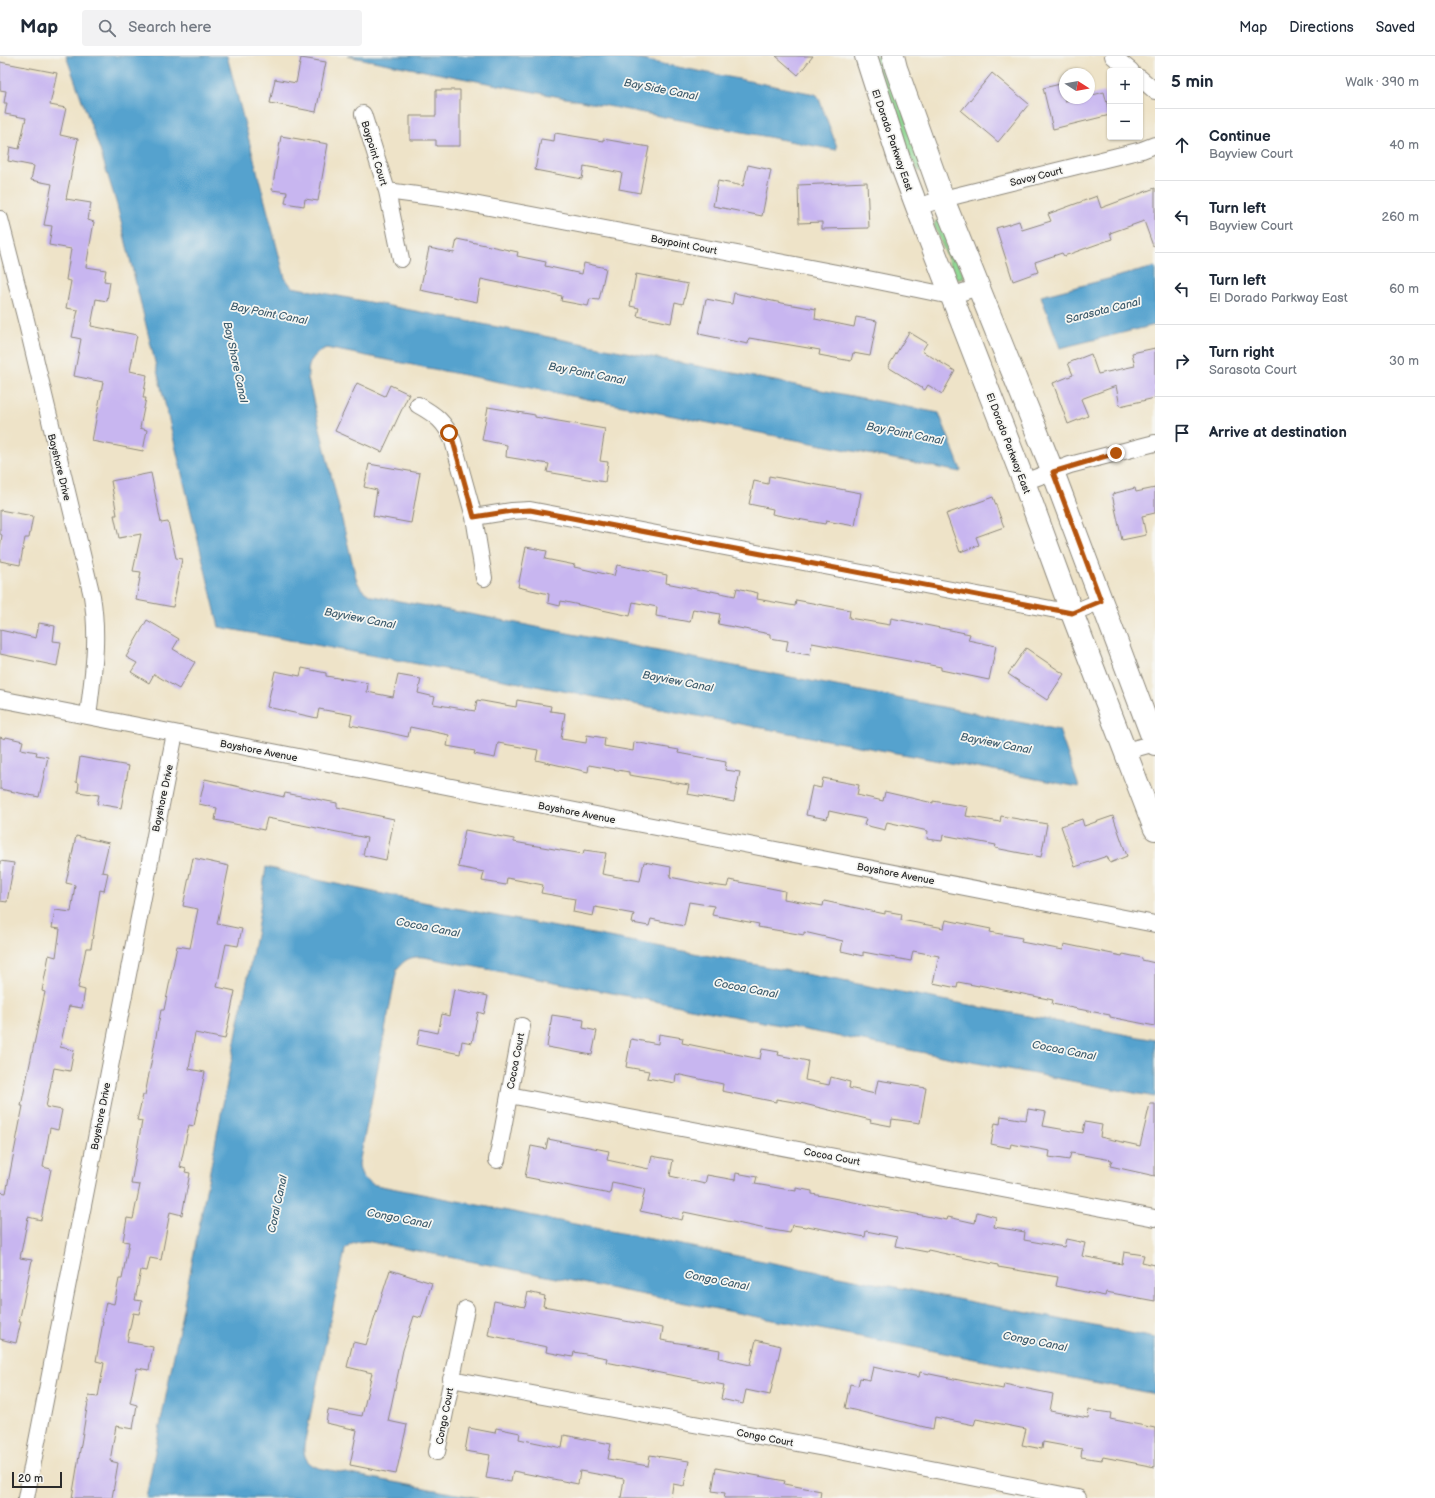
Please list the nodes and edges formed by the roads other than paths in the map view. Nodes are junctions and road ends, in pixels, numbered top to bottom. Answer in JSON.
{"nodes":[{"id":1,"x":866,"y":56,"type":"edge"},
{"id":2,"x":893,"y":56,"type":"edge"},
{"id":3,"x":1113,"y":56,"type":"edge"},
{"id":4,"x":1127,"y":68,"type":"edge"},
{"id":5,"x":1143,"y":81,"type":"edge"},
{"id":6,"x":1155,"y":91,"type":"edge"},
{"id":7,"x":363,"y":114,"type":"dead end"},
{"id":8,"x":1155,"y":145,"type":"edge"},
{"id":9,"x":387,"y":191,"type":"junction"},
{"id":10,"x":943,"y":199,"type":"junction"},
{"id":11,"x":917,"y":207,"type":"junction"},
{"id":12,"x":0,"y":219,"type":"edge"},
{"id":13,"x":401,"y":259,"type":"dead end"},
{"id":14,"x":978,"y":287,"type":"junction"},
{"id":15,"x":951,"y":296,"type":"junction"},
{"id":16,"x":418,"y":405,"type":"dead end"},
{"id":17,"x":1155,"y":444,"type":"edge"},
{"id":18,"x":1053,"y":472,"type":"junction"},
{"id":19,"x":1024,"y":482,"type":"junction"},
{"id":20,"x":474,"y":517,"type":"junction"},
{"id":21,"x":484,"y":578,"type":"dead end"},
{"id":22,"x":1101,"y":601,"type":"junction"},
{"id":23,"x":1072,"y":613,"type":"junction"},
{"id":24,"x":0,"y":699,"type":"edge"},
{"id":25,"x":88,"y":716,"type":"junction"},
{"id":26,"x":175,"y":734,"type":"junction"},
{"id":27,"x":1155,"y":744,"type":"edge"},
{"id":28,"x":1126,"y":751,"type":"junction"},
{"id":29,"x":1155,"y":829,"type":"edge"},
{"id":30,"x":1155,"y":924,"type":"edge"},
{"id":31,"x":522,"y":1026,"type":"dead end"},
{"id":32,"x":509,"y":1095,"type":"junction"},
{"id":33,"x":497,"y":1160,"type":"dead end"},
{"id":34,"x":1155,"y":1218,"type":"edge"},
{"id":35,"x":466,"y":1309,"type":"dead end"},
{"id":36,"x":451,"y":1379,"type":"junction"},
{"id":37,"x":437,"y":1452,"type":"dead end"},
{"id":38,"x":26,"y":1498,"type":"edge"},
{"id":39,"x":1078,"y":1498,"type":"edge"}],
"edges":[{"from":1,"to":11,"type":"street","name":"El Dorado Parkway East"},
{"from":2,"to":10,"type":"street"},
{"from":3,"to":4,"type":"street"},
{"from":5,"to":6,"type":"street"},
{"from":7,"to":9,"type":"street","name":"Baypoint Court"},
{"from":8,"to":10,"type":"street","name":"Savoy Court"},
{"from":9,"to":13,"type":"street","name":"Baypoint Court"},
{"from":9,"to":15,"type":"street","name":"Baypoint Court"},
{"from":10,"to":11,"type":"street","name":"Savoy Court"},
{"from":10,"to":14,"type":"street"},
{"from":11,"to":15,"type":"street","name":"El Dorado Parkway East"},
{"from":12,"to":25,"type":"street","name":"Bayshore Drive"},
{"from":14,"to":15,"type":"street","name":"Baypoint Court"},
{"from":14,"to":18,"type":"street"},
{"from":15,"to":19,"type":"street","name":"El Dorado Parkway East"},
{"from":16,"to":20,"type":"street"},
{"from":17,"to":18,"type":"street"},
{"from":18,"to":19,"type":"street"},
{"from":18,"to":22,"type":"street"},
{"from":19,"to":23,"type":"street","name":"El Dorado Parkway East"},
{"from":20,"to":21,"type":"street"},
{"from":20,"to":23,"type":"street"},
{"from":22,"to":23,"type":"street"},
{"from":22,"to":27,"type":"street"},
{"from":23,"to":28,"type":"street","name":"El Dorado Parkway East"},
{"from":24,"to":25,"type":"street","name":"Bayshore Avenue"},
{"from":25,"to":26,"type":"street","name":"Bayshore Avenue"},
{"from":26,"to":30,"type":"street","name":"Bayshore Avenue"},
{"from":26,"to":38,"type":"street","name":"Bayshore Drive"},
{"from":27,"to":28,"type":"street"},
{"from":28,"to":29,"type":"street","name":"El Dorado Parkway East"},
{"from":31,"to":32,"type":"street","name":"Cocoa Court"},
{"from":32,"to":33,"type":"street","name":"Cocoa Court"},
{"from":32,"to":34,"type":"street","name":"Cocoa Court"},
{"from":35,"to":36,"type":"street","name":"Congo Court"},
{"from":36,"to":37,"type":"street","name":"Congo Court"},
{"from":36,"to":39,"type":"street","name":"Congo Court"}]}
